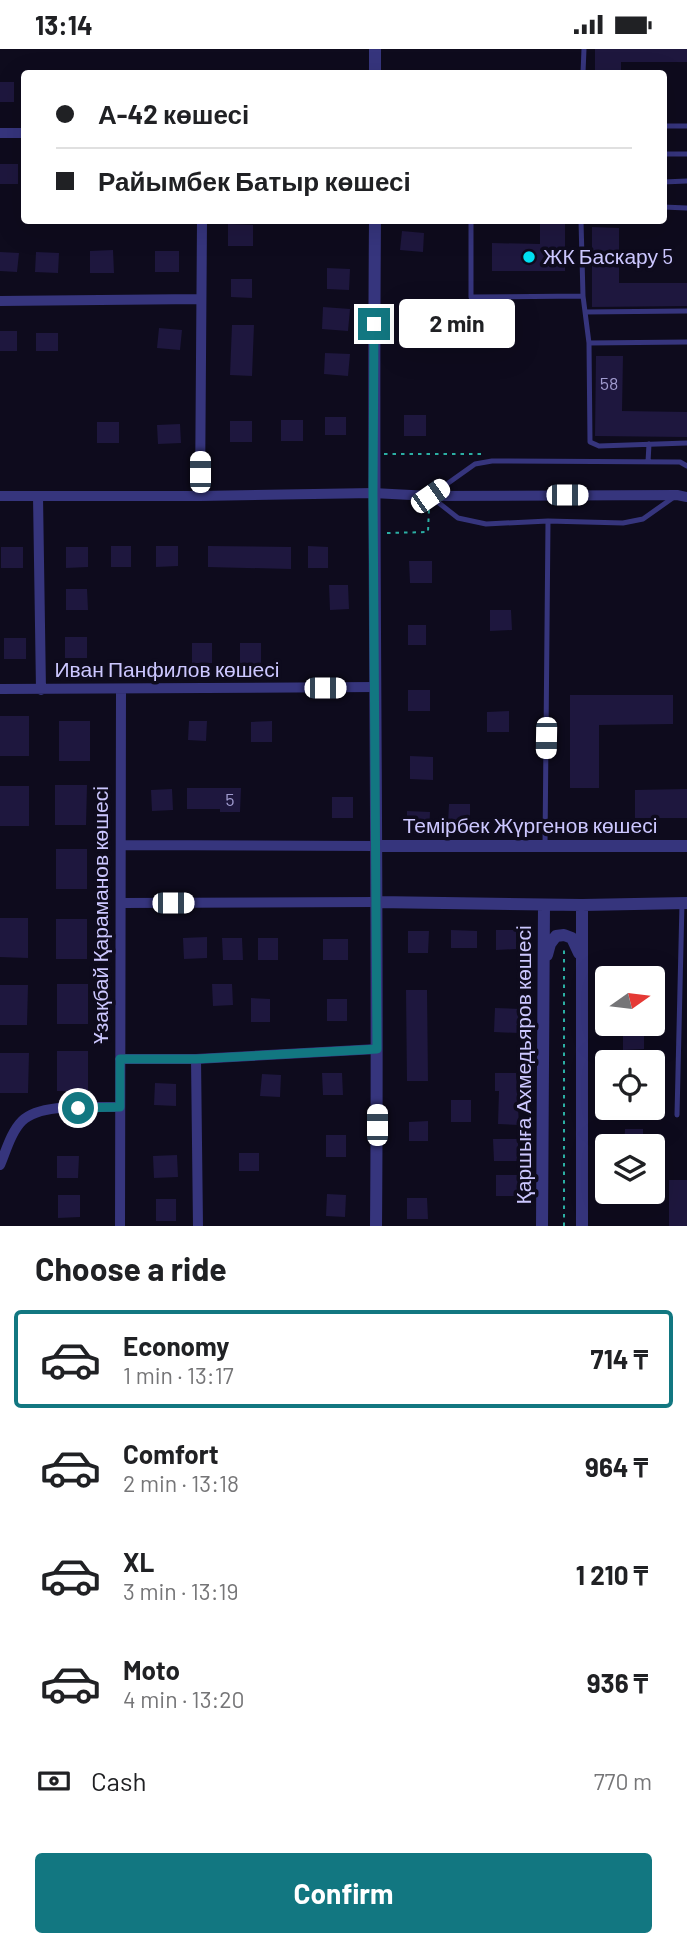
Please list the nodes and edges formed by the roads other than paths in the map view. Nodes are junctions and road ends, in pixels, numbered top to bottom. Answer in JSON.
{"nodes":[{"id":1,"x":376,"y":49,"type":"edge"},
{"id":2,"x":584,"y":49,"type":"edge"},
{"id":3,"x":376,"y":70,"type":"edge"},
{"id":4,"x":583,"y":70,"type":"edge"},
{"id":5,"x":667,"y":126,"type":"edge"},
{"id":6,"x":687,"y":126,"type":"edge"},
{"id":7,"x":0,"y":133,"type":"edge"},
{"id":8,"x":21,"y":133,"type":"edge"},
{"id":9,"x":667,"y":154,"type":"edge"},
{"id":10,"x":687,"y":154,"type":"edge"},
{"id":11,"x":687,"y":181,"type":"edge"},
{"id":12,"x":667,"y":182,"type":"edge"},
{"id":13,"x":667,"y":207,"type":"edge"},
{"id":14,"x":687,"y":208,"type":"edge"},
{"id":15,"x":202,"y":224,"type":"edge"},
{"id":16,"x":375,"y":224,"type":"edge"},
{"id":17,"x":471,"y":224,"type":"edge"},
{"id":18,"x":581,"y":224,"type":"edge"},
{"id":19,"x":583,"y":296,"type":"junction"},
{"id":20,"x":200,"y":299,"type":"junction"},
{"id":21,"x":0,"y":301,"type":"edge"},
{"id":22,"x":687,"y":311,"type":"edge"},
{"id":23,"x":585,"y":312,"type":"junction"},
{"id":24,"x":589,"y":342,"type":"junction"},
{"id":25,"x":687,"y":342,"type":"edge"},
{"id":26,"x":687,"y":443,"type":"edge"},
{"id":27,"x":649,"y":444,"type":"junction"},
{"id":28,"x":648,"y":462,"type":"junction"},
{"id":29,"x":687,"y":466,"type":"edge"},
{"id":30,"x":373,"y":493,"type":"junction"},
{"id":31,"x":0,"y":496,"type":"edge"},
{"id":32,"x":38,"y":496,"type":"junction"},
{"id":33,"x":200,"y":496,"type":"junction"},
{"id":34,"x":430,"y":496,"type":"junction"},
{"id":35,"x":682,"y":496,"type":"edge"},
{"id":36,"x":548,"y":521,"type":"junction"},
{"id":37,"x":376,"y":687,"type":"junction"},
{"id":38,"x":0,"y":689,"type":"edge"},
{"id":39,"x":121,"y":689,"type":"junction"},
{"id":40,"x":41,"y":690,"type":"junction"},
{"id":41,"x":121,"y":845,"type":"junction"},
{"id":42,"x":377,"y":846,"type":"junction"},
{"id":43,"x":545,"y":846,"type":"junction"},
{"id":44,"x":687,"y":846,"type":"edge"},
{"id":45,"x":377,"y":902,"type":"junction"},
{"id":46,"x":122,"y":903,"type":"junction"},
{"id":47,"x":685,"y":903,"type":"edge"},
{"id":48,"x":544,"y":905,"type":"junction"},
{"id":49,"x":582,"y":905,"type":"junction"},
{"id":50,"x":581,"y":963,"type":"junction"},
{"id":51,"x":544,"y":969,"type":"junction"},
{"id":52,"x":679,"y":1005,"type":"junction"},
{"id":53,"x":687,"y":1006,"type":"edge"},
{"id":54,"x":377,"y":1049,"type":"junction"},
{"id":55,"x":120,"y":1059,"type":"junction"},
{"id":56,"x":196,"y":1059,"type":"junction"},
{"id":57,"x":120,"y":1107,"type":"junction"},
{"id":58,"x":677,"y":1115,"type":"dead end"},
{"id":59,"x":0,"y":1165,"type":"edge"},
{"id":60,"x":120,"y":1226,"type":"edge"},
{"id":61,"x":198,"y":1226,"type":"edge"},
{"id":62,"x":376,"y":1226,"type":"edge"},
{"id":63,"x":542,"y":1226,"type":"edge"},
{"id":64,"x":582,"y":1226,"type":"edge"}],
"edges":[{"from":1,"to":3,"type":"street"},
{"from":2,"to":4,"type":"lane"},
{"from":5,"to":6,"type":"lane"},
{"from":7,"to":8,"type":"street"},
{"from":9,"to":10,"type":"lane"},
{"from":11,"to":12,"type":"lane"},
{"from":13,"to":14,"type":"lane"},
{"from":15,"to":20,"type":"street"},
{"from":16,"to":30,"type":"street"},
{"from":17,"to":19,"type":"lane"},
{"from":18,"to":19,"type":"lane"},
{"from":19,"to":23,"type":"lane"},
{"from":20,"to":21,"type":"street"},
{"from":20,"to":33,"type":"street"},
{"from":22,"to":23,"type":"lane"},
{"from":23,"to":24,"type":"lane"},
{"from":24,"to":25,"type":"lane"},
{"from":24,"to":27,"type":"lane"},
{"from":26,"to":27,"type":"lane"},
{"from":27,"to":28,"type":"lane"},
{"from":28,"to":29,"type":"lane"},
{"from":28,"to":34,"type":"lane"},
{"from":30,"to":33,"type":"street"},
{"from":30,"to":34,"type":"street"},
{"from":30,"to":37,"type":"street"},
{"from":31,"to":32,"type":"street"},
{"from":32,"to":33,"type":"street"},
{"from":32,"to":40,"type":"street"},
{"from":34,"to":35,"type":"street"},
{"from":34,"to":36,"type":"lane"},
{"from":35,"to":36,"type":"lane"},
{"from":36,"to":43,"type":"lane"},
{"from":37,"to":39,"type":"street","name":"Иван Панфилов көшесі"},
{"from":37,"to":42,"type":"street"},
{"from":38,"to":40,"type":"street","name":"Иван Панфилов көшесі"},
{"from":39,"to":40,"type":"street","name":"Иван Панфилов көшесі"},
{"from":39,"to":41,"type":"street","name":"Ұзақбай Қараманов көшесі"},
{"from":41,"to":42,"type":"street","name":"Темірбек Жүргенов көшесі"},
{"from":41,"to":46,"type":"street","name":"Ұзақбай Қараманов көшесі"},
{"from":42,"to":43,"type":"street","name":"Темірбек Жүргенов көшесі"},
{"from":42,"to":45,"type":"street"},
{"from":43,"to":44,"type":"street","name":"Темірбек Жүргенов көшесі"},
{"from":45,"to":46,"type":"street"},
{"from":45,"to":48,"type":"street"},
{"from":45,"to":54,"type":"street"},
{"from":46,"to":55,"type":"street","name":"Ұзақбай Қараманов көшесі"},
{"from":47,"to":49,"type":"street"},
{"from":47,"to":52,"type":"lane"},
{"from":48,"to":49,"type":"street"},
{"from":48,"to":51,"type":"street","name":"Қаршыға Ахмедьяров көшесі"},
{"from":49,"to":50,"type":"street"},
{"from":50,"to":51,"type":"street"},
{"from":50,"to":64,"type":"street"},
{"from":51,"to":63,"type":"street","name":"Қаршыға Ахмедьяров көшесі"},
{"from":52,"to":53,"type":"lane"},
{"from":52,"to":58,"type":"lane"},
{"from":54,"to":56,"type":"street"},
{"from":54,"to":62,"type":"street"},
{"from":55,"to":56,"type":"street"},
{"from":55,"to":57,"type":"street","name":"Ұзақбай Қараманов көшесі"},
{"from":56,"to":61,"type":"street"},
{"from":57,"to":59,"type":"street"},
{"from":57,"to":60,"type":"street","name":"Ұзақбай Қараманов көшесі"}]}
